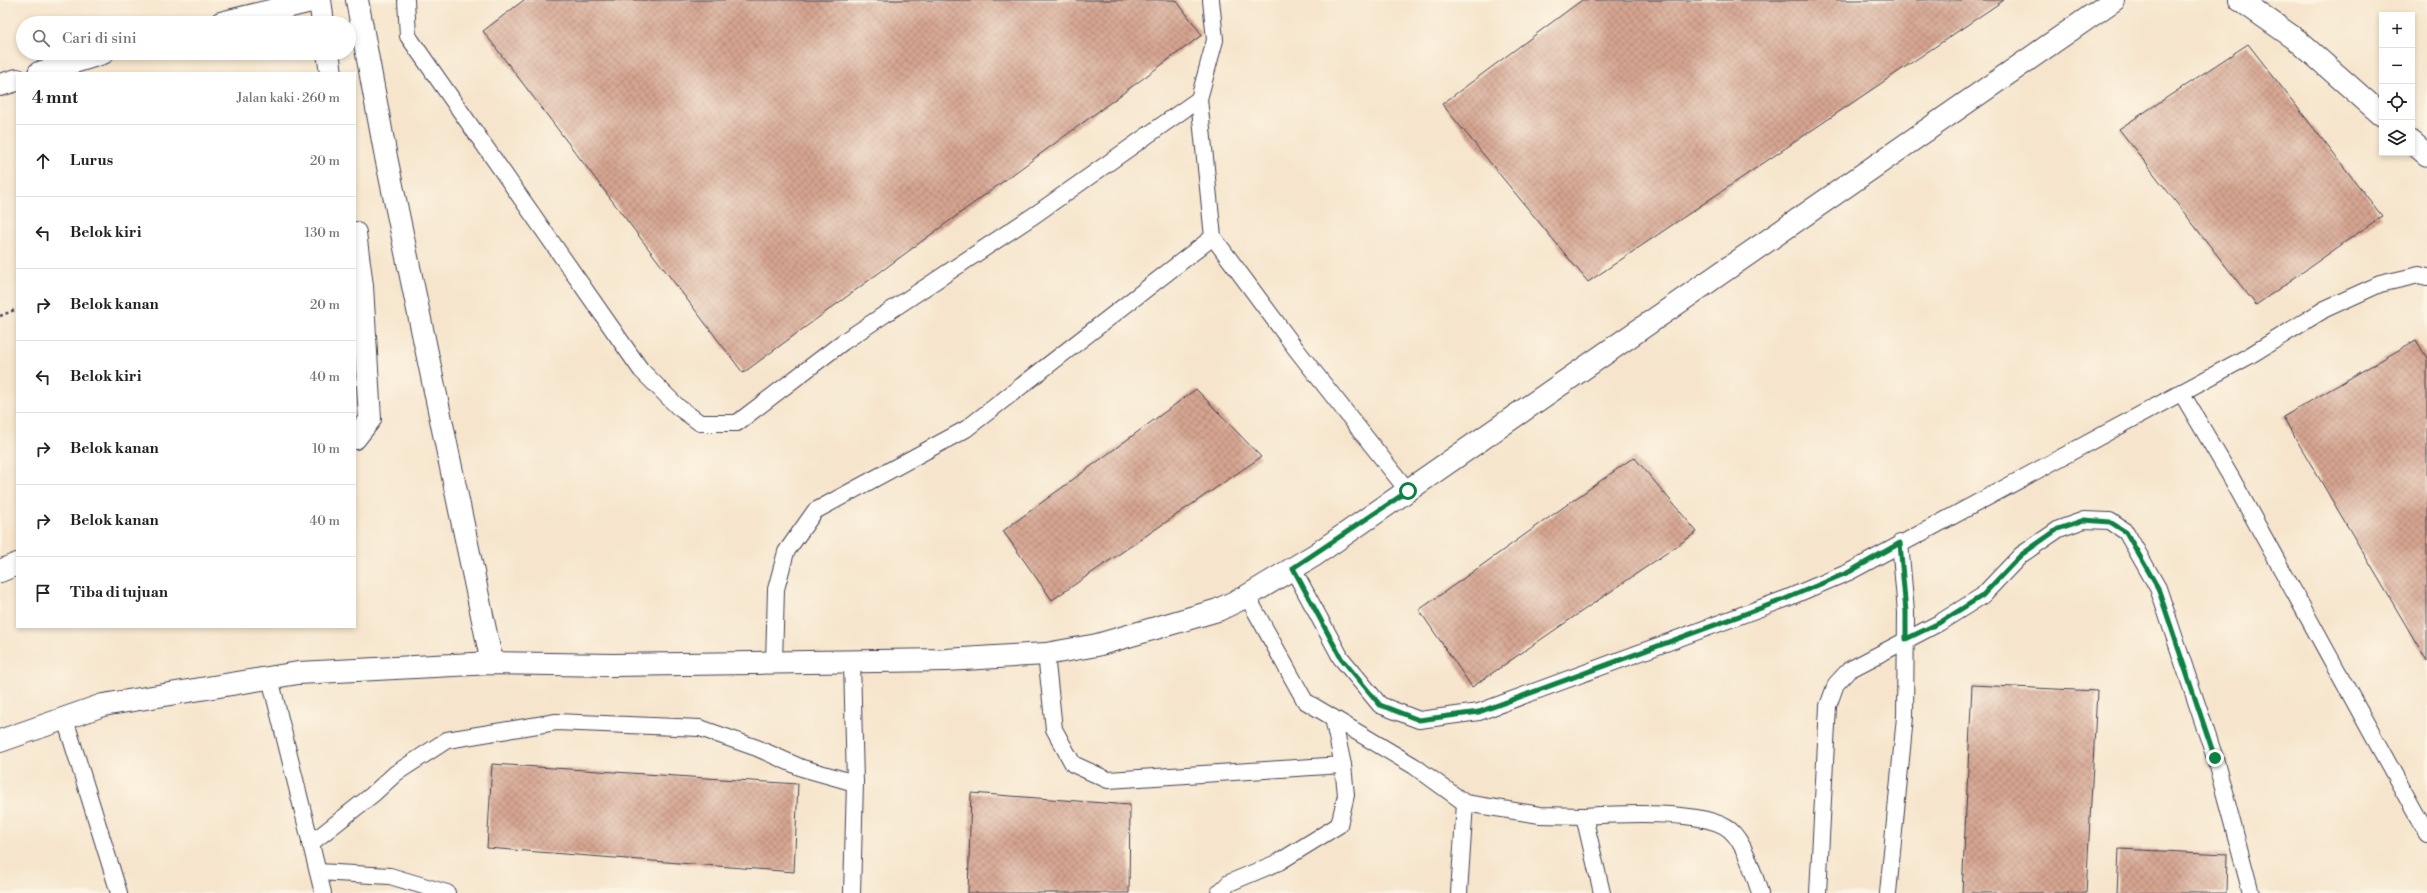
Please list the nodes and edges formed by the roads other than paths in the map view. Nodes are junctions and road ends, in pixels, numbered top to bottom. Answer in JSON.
{"nodes":[{"id":1,"x":315,"y":0,"type":"edge"},
{"id":2,"x":320,"y":0,"type":"edge"},
{"id":3,"x":357,"y":0,"type":"edge"},
{"id":4,"x":406,"y":0,"type":"edge"},
{"id":5,"x":1211,"y":0,"type":"edge"},
{"id":6,"x":2114,"y":0,"type":"edge"},
{"id":7,"x":2240,"y":0,"type":"edge"},
{"id":8,"x":250,"y":16,"type":"edge"},
{"id":9,"x":322,"y":16,"type":"edge"},
{"id":10,"x":81,"y":60,"type":"edge"},
{"id":11,"x":329,"y":60,"type":"edge"},
{"id":12,"x":42,"y":72,"type":"edge"},
{"id":13,"x":331,"y":72,"type":"edge"},
{"id":14,"x":16,"y":80,"type":"edge"},
{"id":15,"x":0,"y":86,"type":"edge"},
{"id":16,"x":1199,"y":99,"type":"junction"},
{"id":17,"x":2379,"y":112,"type":"edge"},
{"id":18,"x":2415,"y":145,"type":"edge"},
{"id":19,"x":2427,"y":155,"type":"edge"},
{"id":20,"x":1213,"y":237,"type":"junction"},
{"id":21,"x":356,"y":241,"type":"edge"},
{"id":22,"x":2427,"y":277,"type":"edge"},
{"id":23,"x":2181,"y":392,"type":"junction"},
{"id":24,"x":356,"y":437,"type":"edge"},
{"id":25,"x":1408,"y":491,"type":"junction"},
{"id":26,"x":1900,"y":543,"type":"junction"},
{"id":27,"x":16,"y":564,"type":"edge"},
{"id":28,"x":1293,"y":568,"type":"junction"},
{"id":29,"x":0,"y":570,"type":"edge"},
{"id":30,"x":1247,"y":596,"type":"junction"},
{"id":31,"x":1906,"y":639,"type":"junction"},
{"id":32,"x":1046,"y":654,"type":"junction"},
{"id":33,"x":852,"y":661,"type":"junction"},
{"id":34,"x":492,"y":663,"type":"junction"},
{"id":35,"x":774,"y":663,"type":"junction"},
{"id":36,"x":270,"y":678,"type":"junction"},
{"id":37,"x":65,"y":718,"type":"junction"},
{"id":38,"x":1333,"y":718,"type":"junction"},
{"id":39,"x":0,"y":741,"type":"edge"},
{"id":40,"x":1343,"y":765,"type":"junction"},
{"id":41,"x":855,"y":783,"type":"junction"},
{"id":42,"x":1465,"y":803,"type":"junction"},
{"id":43,"x":1584,"y":816,"type":"junction"},
{"id":44,"x":2427,"y":834,"type":"edge"},
{"id":45,"x":310,"y":844,"type":"junction"},
{"id":46,"x":318,"y":872,"type":"junction"},
{"id":47,"x":119,"y":893,"type":"edge"},
{"id":48,"x":323,"y":893,"type":"edge"},
{"id":49,"x":447,"y":893,"type":"edge"},
{"id":50,"x":852,"y":893,"type":"edge"},
{"id":51,"x":1219,"y":893,"type":"edge"},
{"id":52,"x":1459,"y":893,"type":"edge"},
{"id":53,"x":1602,"y":893,"type":"edge"},
{"id":54,"x":1760,"y":893,"type":"edge"},
{"id":55,"x":1818,"y":893,"type":"edge"},
{"id":56,"x":1888,"y":893,"type":"edge"},
{"id":57,"x":2251,"y":893,"type":"edge"}],
"edges":[{"from":1,"to":8,"type":"street"},
{"from":2,"to":9,"type":"street"},
{"from":3,"to":34,"type":"street"},
{"from":4,"to":16,"type":"lane"},
{"from":5,"to":16,"type":"lane"},
{"from":6,"to":25,"type":"street"},
{"from":7,"to":17,"type":"street"},
{"from":10,"to":12,"type":"street"},
{"from":11,"to":13,"type":"street"},
{"from":14,"to":15,"type":"street"},
{"from":16,"to":20,"type":"lane"},
{"from":18,"to":19,"type":"street"},
{"from":20,"to":25,"type":"lane"},
{"from":20,"to":35,"type":"lane"},
{"from":21,"to":24,"type":"street"},
{"from":22,"to":23,"type":"lane"},
{"from":23,"to":26,"type":"lane"},
{"from":23,"to":44,"type":"lane"},
{"from":25,"to":28,"type":"street"},
{"from":26,"to":28,"type":"lane"},
{"from":26,"to":31,"type":"lane"},
{"from":27,"to":29,"type":"street"},
{"from":28,"to":30,"type":"street"},
{"from":30,"to":32,"type":"street"},
{"from":30,"to":38,"type":"lane"},
{"from":31,"to":55,"type":"lane"},
{"from":31,"to":56,"type":"lane"},
{"from":31,"to":57,"type":"lane"},
{"from":32,"to":33,"type":"street"},
{"from":32,"to":40,"type":"lane"},
{"from":33,"to":35,"type":"street"},
{"from":33,"to":41,"type":"lane"},
{"from":34,"to":35,"type":"street"},
{"from":34,"to":36,"type":"street"},
{"from":36,"to":37,"type":"street"},
{"from":36,"to":45,"type":"lane"},
{"from":37,"to":39,"type":"street"},
{"from":37,"to":47,"type":"lane"},
{"from":38,"to":40,"type":"lane"},
{"from":38,"to":42,"type":"lane"},
{"from":40,"to":51,"type":"lane"},
{"from":41,"to":45,"type":"lane"},
{"from":41,"to":50,"type":"lane"},
{"from":42,"to":43,"type":"lane"},
{"from":42,"to":52,"type":"lane"},
{"from":43,"to":53,"type":"lane"},
{"from":43,"to":54,"type":"lane"},
{"from":45,"to":46,"type":"lane"},
{"from":46,"to":48,"type":"lane"},
{"from":46,"to":49,"type":"lane"}]}
